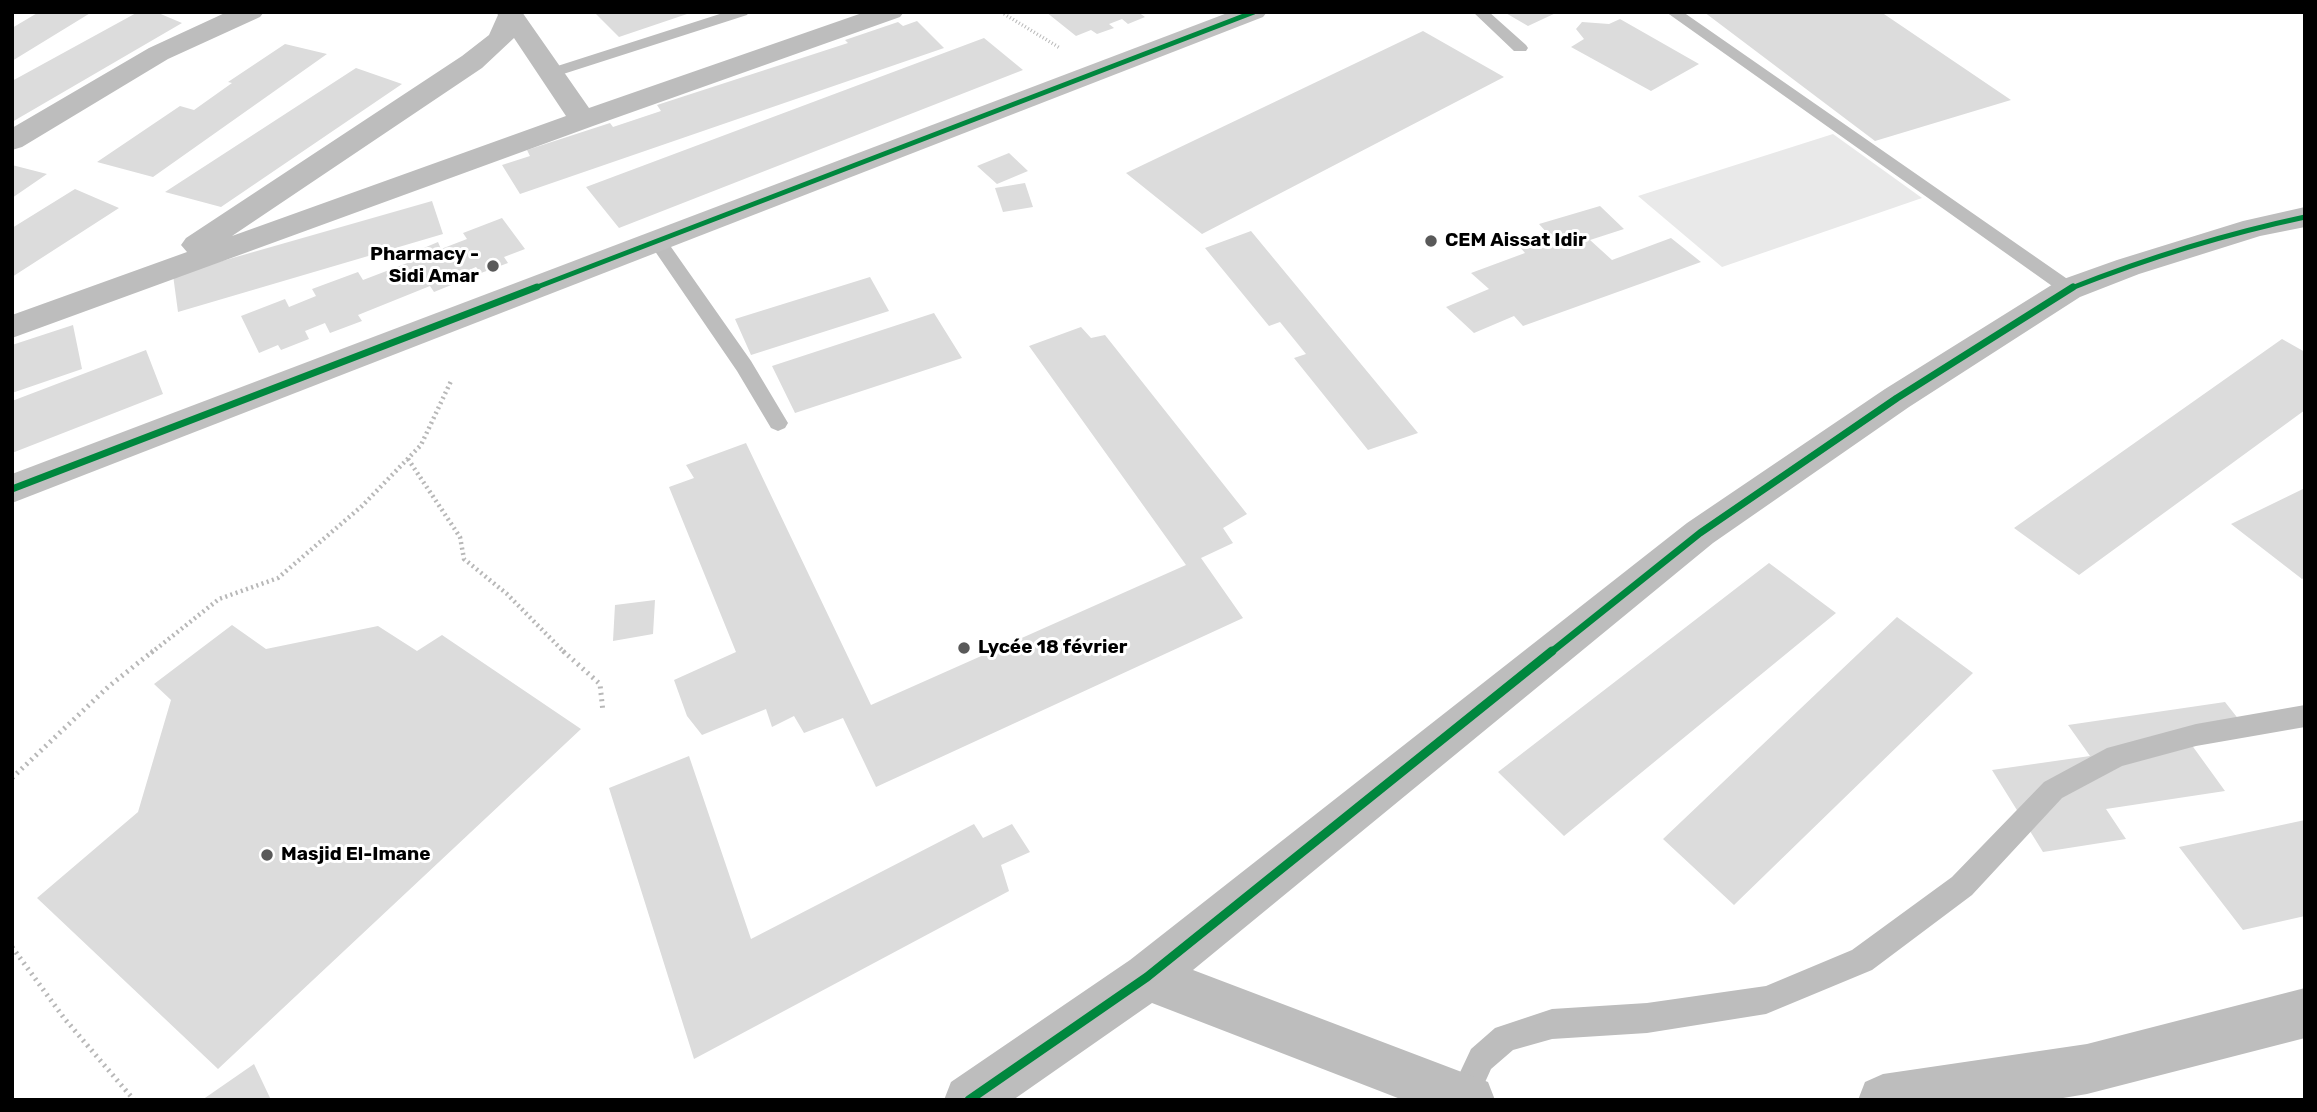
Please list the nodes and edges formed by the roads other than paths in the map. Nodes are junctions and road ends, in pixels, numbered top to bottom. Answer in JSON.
{"nodes":[{"id":1,"x":251,"y":12,"type":"edge"},
{"id":2,"x":742,"y":12,"type":"edge"},
{"id":3,"x":891,"y":12,"type":"edge"},
{"id":4,"x":1254,"y":12,"type":"edge"},
{"id":5,"x":1480,"y":12,"type":"edge"},
{"id":6,"x":1673,"y":12,"type":"edge"},
{"id":7,"x":510,"y":14,"type":"edge"},
{"id":8,"x":1520,"y":48,"type":"dead end"},
{"id":9,"x":551,"y":73,"type":"junction"},
{"id":10,"x":583,"y":120,"type":"junction"},
{"id":11,"x":12,"y":141,"type":"edge"},
{"id":12,"x":2305,"y":217,"type":"edge"},
{"id":13,"x":657,"y":241,"type":"junction"},
{"id":14,"x":144,"y":280,"type":"junction"},
{"id":15,"x":2069,"y":289,"type":"junction"},
{"id":16,"x":12,"y":327,"type":"edge"},
{"id":17,"x":778,"y":423,"type":"dead end"},
{"id":18,"x":12,"y":489,"type":"edge"},
{"id":19,"x":2305,"y":716,"type":"edge"},
{"id":20,"x":1147,"y":977,"type":"junction"},
{"id":21,"x":2305,"y":1013,"type":"edge"},
{"id":22,"x":1465,"y":1099,"type":"edge"},
{"id":23,"x":969,"y":1100,"type":"edge"},
{"id":24,"x":1883,"y":1100,"type":"edge"}],
"edges":[{"from":1,"to":11,"type":"street"},
{"from":2,"to":9,"type":"lane"},
{"from":3,"to":10,"type":"street"},
{"from":4,"to":13,"type":"street"},
{"from":5,"to":8,"type":"lane"},
{"from":6,"to":15,"type":"lane"},
{"from":7,"to":9,"type":"street"},
{"from":7,"to":14,"type":"street"},
{"from":9,"to":10,"type":"street"},
{"from":10,"to":14,"type":"street"},
{"from":12,"to":15,"type":"street"},
{"from":13,"to":17,"type":"lane"},
{"from":13,"to":18,"type":"street"},
{"from":14,"to":16,"type":"street"},
{"from":15,"to":20,"type":"street"},
{"from":19,"to":22,"type":"lane"},
{"from":20,"to":22,"type":"street"},
{"from":20,"to":23,"type":"street"},
{"from":21,"to":24,"type":"street"}]}
